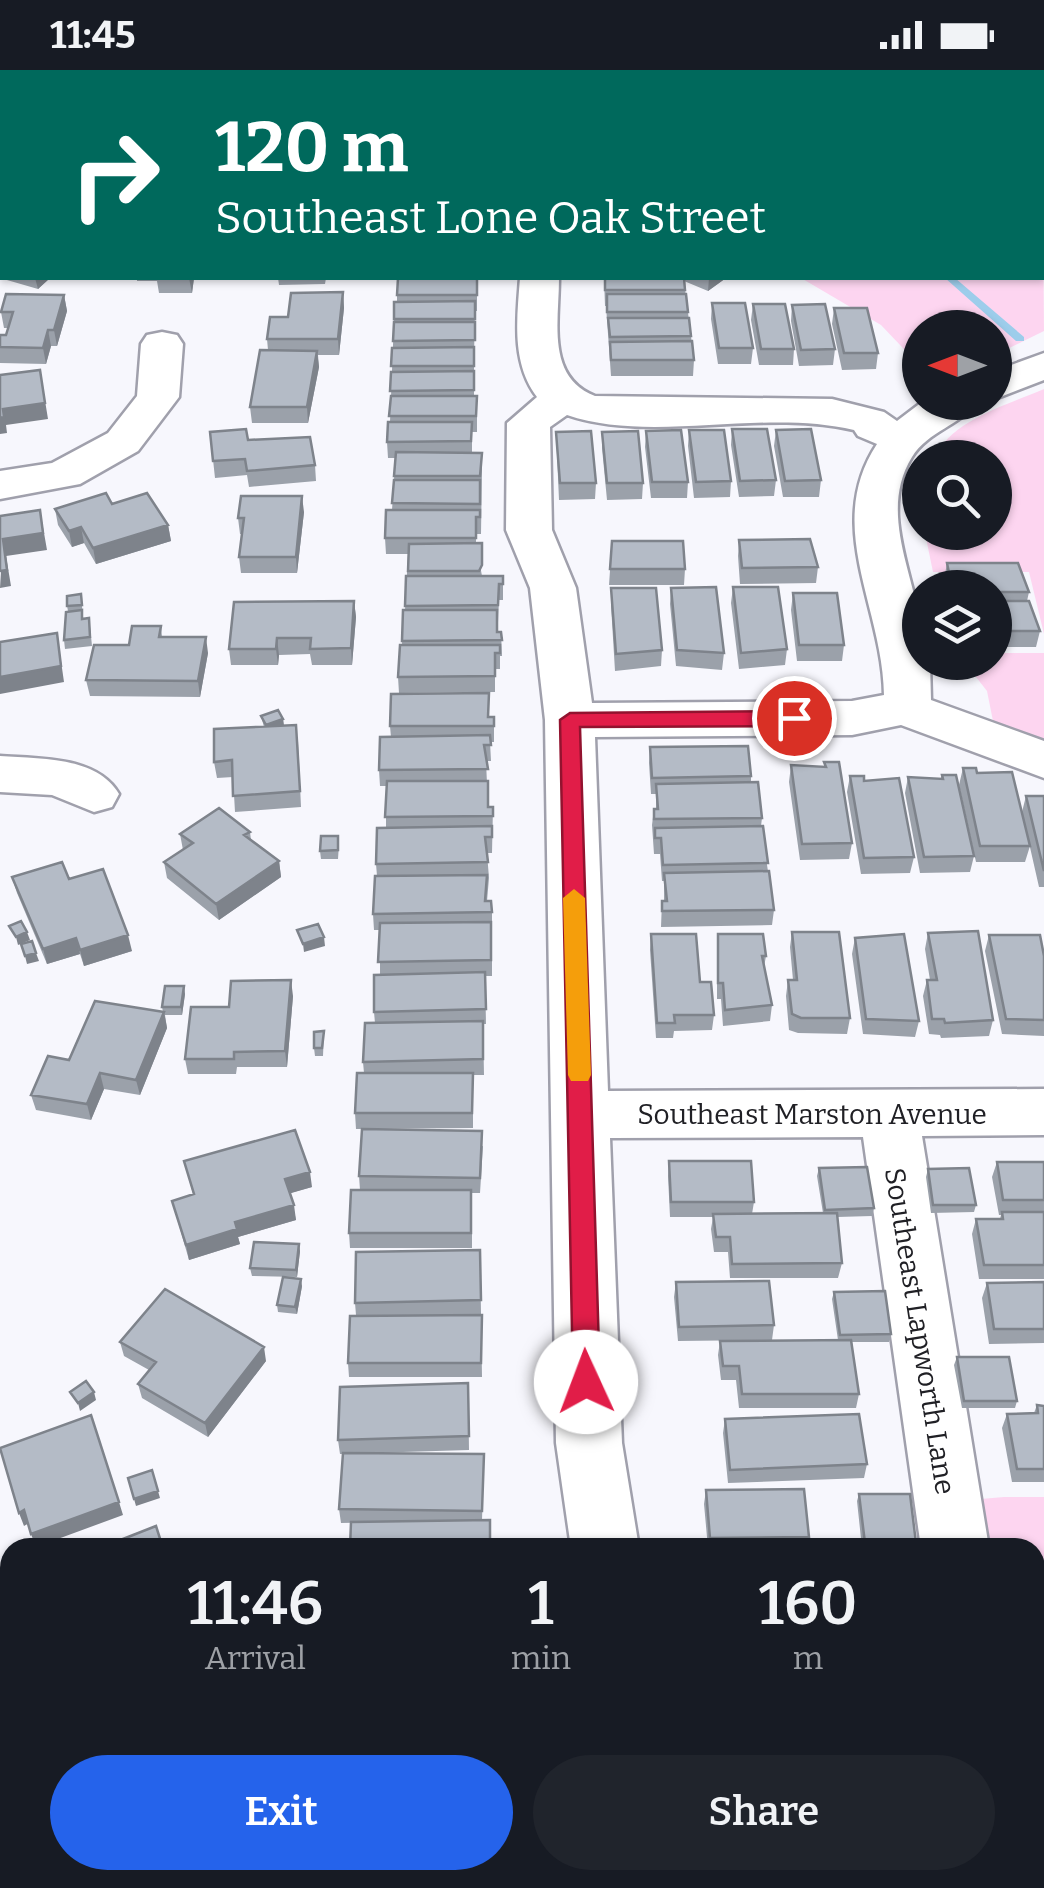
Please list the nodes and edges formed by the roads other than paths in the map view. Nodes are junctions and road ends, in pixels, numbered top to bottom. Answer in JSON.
{"nodes":[{"id":1,"x":539,"y":280,"type":"edge"},
{"id":2,"x":162,"y":344,"type":"dead end"},
{"id":3,"x":1044,"y":365,"type":"edge"},
{"id":4,"x":1012,"y":379,"type":"edge"},
{"id":5,"x":550,"y":387,"type":"junction"},
{"id":6,"x":920,"y":420,"type":"edge"},
{"id":7,"x":901,"y":438,"type":"junction"},
{"id":8,"x":0,"y":484,"type":"edge"},
{"id":9,"x":904,"y":708,"type":"junction"},
{"id":10,"x":570,"y":720,"type":"junction"},
{"id":11,"x":1044,"y":760,"type":"edge"},
{"id":12,"x":0,"y":774,"type":"edge"},
{"id":13,"x":94,"y":794,"type":"dead end"},
{"id":14,"x":1044,"y":1112,"type":"edge"},
{"id":15,"x":889,"y":1114,"type":"junction"},
{"id":16,"x":580,"y":1115,"type":"junction"},
{"id":17,"x":603,"y":1538,"type":"edge"},
{"id":18,"x":953,"y":1538,"type":"edge"}],
"edges":[{"from":1,"to":5,"type":"street"},
{"from":2,"to":8,"type":"street"},
{"from":3,"to":4,"type":"street"},
{"from":5,"to":7,"type":"street"},
{"from":5,"to":10,"type":"street"},
{"from":6,"to":7,"type":"street"},
{"from":7,"to":9,"type":"street"},
{"from":9,"to":10,"type":"street"},
{"from":9,"to":11,"type":"street"},
{"from":10,"to":16,"type":"street"},
{"from":12,"to":13,"type":"street"},
{"from":14,"to":15,"type":"street","name":"Southeast Marston Avenue"},
{"from":15,"to":16,"type":"street","name":"Southeast Marston Avenue"},
{"from":15,"to":18,"type":"street","name":"Southeast Lapworth Lane"},
{"from":16,"to":17,"type":"street"}]}
